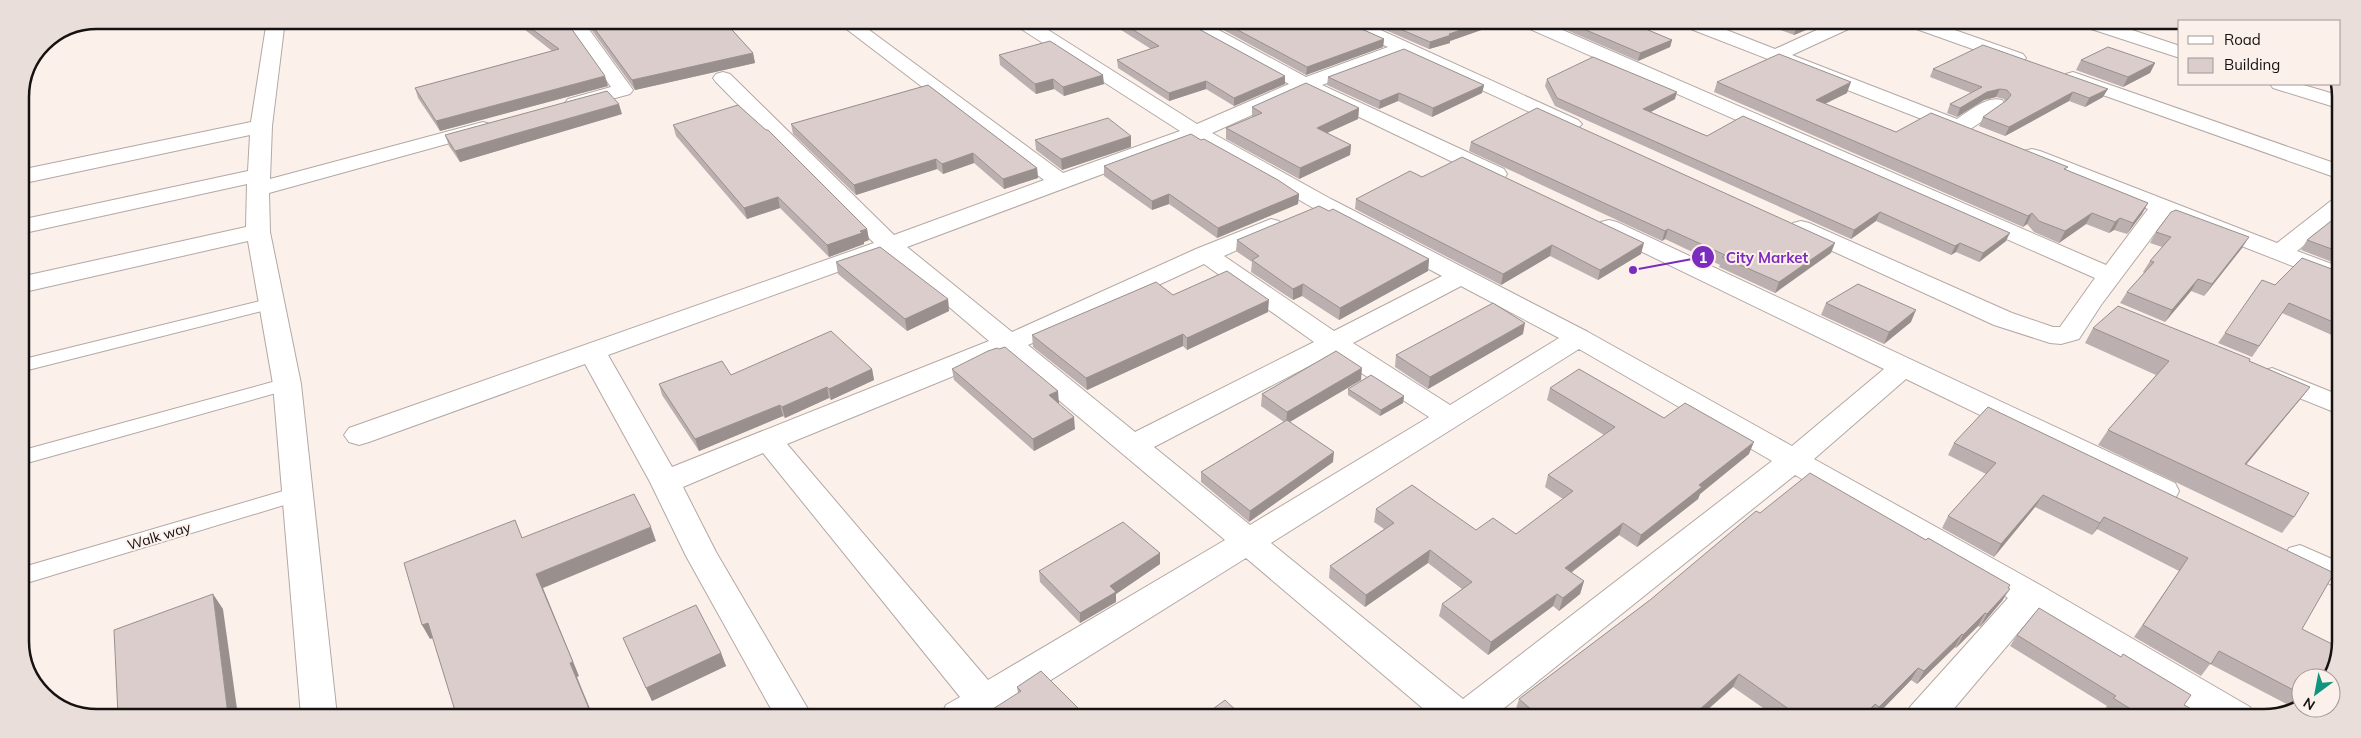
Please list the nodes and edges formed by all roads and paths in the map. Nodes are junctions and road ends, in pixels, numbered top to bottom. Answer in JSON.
{"nodes":[{"id":1,"x":275,"y":29,"type":"edge"},
{"id":2,"x":580,"y":29,"type":"edge"},
{"id":3,"x":856,"y":29,"type":"edge"},
{"id":4,"x":1035,"y":29,"type":"edge"},
{"id":5,"x":1202,"y":29,"type":"edge"},
{"id":6,"x":1365,"y":29,"type":"edge"},
{"id":7,"x":1545,"y":29,"type":"edge"},
{"id":8,"x":1707,"y":29,"type":"edge"},
{"id":9,"x":1834,"y":29,"type":"edge"},
{"id":10,"x":1934,"y":29,"type":"edge"},
{"id":11,"x":2113,"y":29,"type":"edge"},
{"id":12,"x":2176,"y":47,"type":"edge"},
{"id":13,"x":1404,"y":48,"type":"junction"},
{"id":14,"x":1776,"y":55,"type":"junction"},
{"id":15,"x":723,"y":78,"type":"dead end"},
{"id":16,"x":1304,"y":84,"type":"junction"},
{"id":17,"x":2283,"y":85,"type":"edge"},
{"id":18,"x":2332,"y":100,"type":"edge"},
{"id":19,"x":1995,"y":104,"type":"edge"},
{"id":20,"x":556,"y":108,"type":"edge"},
{"id":21,"x":508,"y":121,"type":"edge"},
{"id":22,"x":261,"y":126,"type":"junction"},
{"id":23,"x":1959,"y":127,"type":"junction"},
{"id":24,"x":1196,"y":132,"type":"junction"},
{"id":25,"x":1594,"y":134,"type":"edge"},
{"id":26,"x":1987,"y":138,"type":"edge"},
{"id":27,"x":2014,"y":149,"type":"edge"},
{"id":28,"x":2332,"y":169,"type":"edge"},
{"id":29,"x":29,"y":175,"type":"edge"},
{"id":30,"x":258,"y":182,"type":"junction"},
{"id":31,"x":1060,"y":182,"type":"junction"},
{"id":32,"x":1519,"y":185,"type":"edge"},
{"id":33,"x":1323,"y":204,"type":"junction"},
{"id":34,"x":2162,"y":207,"type":"junction"},
{"id":35,"x":2332,"y":211,"type":"edge"},
{"id":36,"x":1591,"y":219,"type":"edge"},
{"id":37,"x":1785,"y":221,"type":"edge"},
{"id":38,"x":29,"y":225,"type":"edge"},
{"id":39,"x":258,"y":232,"type":"junction"},
{"id":40,"x":890,"y":245,"type":"junction"},
{"id":41,"x":2279,"y":253,"type":"junction"},
{"id":42,"x":1205,"y":254,"type":"junction"},
{"id":43,"x":2332,"y":273,"type":"edge"},
{"id":44,"x":2111,"y":276,"type":"junction"},
{"id":45,"x":1460,"y":277,"type":"junction"},
{"id":46,"x":29,"y":283,"type":"edge"},
{"id":47,"x":2090,"y":302,"type":"junction"},
{"id":48,"x":272,"y":303,"type":"junction"},
{"id":49,"x":2118,"y":313,"type":"edge"},
{"id":50,"x":1579,"y":338,"type":"junction"},
{"id":51,"x":1332,"y":342,"type":"junction"},
{"id":52,"x":1009,"y":344,"type":"junction"},
{"id":53,"x":592,"y":351,"type":"junction"},
{"id":54,"x":29,"y":364,"type":"edge"},
{"id":55,"x":1904,"y":366,"type":"junction"},
{"id":56,"x":2247,"y":367,"type":"edge"},
{"id":57,"x":288,"y":384,"type":"junction"},
{"id":58,"x":2332,"y":402,"type":"edge"},
{"id":59,"x":1450,"y":418,"type":"junction"},
{"id":60,"x":359,"y":435,"type":"dead end"},
{"id":61,"x":767,"y":439,"type":"junction"},
{"id":62,"x":1134,"y":446,"type":"junction"},
{"id":63,"x":29,"y":456,"type":"edge"},
{"id":64,"x":1795,"y":459,"type":"junction"},
{"id":65,"x":665,"y":482,"type":"junction"},
{"id":66,"x":297,"y":494,"type":"junction"},
{"id":67,"x":2188,"y":503,"type":"edge"},
{"id":68,"x":1249,"y":542,"type":"junction"},
{"id":69,"x":2277,"y":546,"type":"edge"},
{"id":70,"x":2332,"y":573,"type":"edge"},
{"id":71,"x":29,"y":575,"type":"edge"},
{"id":72,"x":2030,"y":595,"type":"junction"},
{"id":73,"x":317,"y":709,"type":"edge"},
{"id":74,"x":790,"y":709,"type":"edge"},
{"id":75,"x":972,"y":709,"type":"edge"},
{"id":76,"x":1449,"y":709,"type":"edge"},
{"id":77,"x":1476,"y":709,"type":"edge"},
{"id":78,"x":1931,"y":709,"type":"edge"},
{"id":79,"x":2222,"y":709,"type":"edge"}],
"edges":[{"from":1,"to":22,"type":"street"},
{"from":2,"to":20,"type":"street"},
{"from":3,"to":31,"type":"street"},
{"from":4,"to":24,"type":"street"},
{"from":5,"to":16,"type":"street"},
{"from":6,"to":13,"type":"street"},
{"from":7,"to":44,"type":"street"},
{"from":8,"to":14,"type":"street"},
{"from":9,"to":14,"type":"street"},
{"from":10,"to":28,"type":"street"},
{"from":11,"to":12,"type":"street"},
{"from":13,"to":16,"type":"street"},
{"from":13,"to":25,"type":"street"},
{"from":14,"to":23,"type":"street"},
{"from":15,"to":40,"type":"street"},
{"from":16,"to":24,"type":"street"},
{"from":16,"to":32,"type":"street"},
{"from":17,"to":18,"type":"street"},
{"from":19,"to":23,"type":"street"},
{"from":21,"to":30,"type":"street"},
{"from":22,"to":29,"type":"street"},
{"from":22,"to":30,"type":"street"},
{"from":23,"to":26,"type":"street"},
{"from":24,"to":31,"type":"street"},
{"from":24,"to":33,"type":"street"},
{"from":27,"to":34,"type":"street"},
{"from":30,"to":38,"type":"street"},
{"from":30,"to":39,"type":"street"},
{"from":31,"to":40,"type":"street"},
{"from":33,"to":42,"type":"street"},
{"from":33,"to":45,"type":"street"},
{"from":34,"to":41,"type":"street"},
{"from":34,"to":44,"type":"street"},
{"from":35,"to":41,"type":"street"},
{"from":36,"to":55,"type":"street"},
{"from":37,"to":47,"type":"street"},
{"from":39,"to":46,"type":"street"},
{"from":39,"to":48,"type":"street"},
{"from":40,"to":52,"type":"street"},
{"from":40,"to":53,"type":"street"},
{"from":41,"to":43,"type":"street"},
{"from":42,"to":51,"type":"street"},
{"from":42,"to":52,"type":"street"},
{"from":44,"to":47,"type":"street"},
{"from":45,"to":50,"type":"street"},
{"from":45,"to":51,"type":"street"},
{"from":47,"to":49,"type":"street"},
{"from":48,"to":54,"type":"lane"},
{"from":48,"to":57,"type":"street"},
{"from":50,"to":59,"type":"street"},
{"from":50,"to":64,"type":"street"},
{"from":51,"to":59,"type":"street"},
{"from":51,"to":62,"type":"street"},
{"from":52,"to":61,"type":"street"},
{"from":52,"to":62,"type":"street"},
{"from":53,"to":60,"type":"street"},
{"from":53,"to":65,"type":"street"},
{"from":55,"to":64,"type":"street"},
{"from":55,"to":67,"type":"street"},
{"from":56,"to":58,"type":"street"},
{"from":57,"to":63,"type":"lane"},
{"from":57,"to":66,"type":"street"},
{"from":59,"to":68,"type":"street"},
{"from":61,"to":65,"type":"street"},
{"from":61,"to":75,"type":"street"},
{"from":62,"to":68,"type":"street"},
{"from":64,"to":72,"type":"street"},
{"from":64,"to":77,"type":"street"},
{"from":65,"to":74,"type":"street"},
{"from":66,"to":71,"type":"lane","name":"Walk way"},
{"from":66,"to":73,"type":"street"},
{"from":68,"to":75,"type":"street"},
{"from":68,"to":76,"type":"street"},
{"from":69,"to":70,"type":"street"},
{"from":72,"to":78,"type":"street"},
{"from":72,"to":79,"type":"street"}]}
